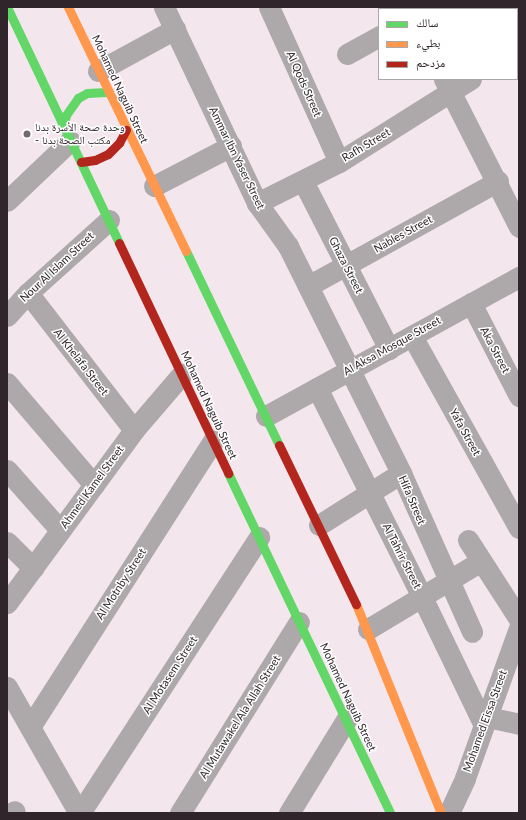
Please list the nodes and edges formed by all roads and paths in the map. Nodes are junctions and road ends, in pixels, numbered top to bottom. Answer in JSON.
{"nodes":[{"id":1,"x":68,"y":7,"type":"edge"},
{"id":2,"x":164,"y":7,"type":"edge"},
{"id":3,"x":269,"y":7,"type":"edge"},
{"id":4,"x":8,"y":11,"type":"edge"},
{"id":5,"x":175,"y":29,"type":"junction"},
{"id":6,"x":13,"y":35,"type":"edge"},
{"id":7,"x":378,"y":37,"type":"edge"},
{"id":8,"x":347,"y":54,"type":"dead end"},
{"id":9,"x":98,"y":71,"type":"junction"},
{"id":10,"x":468,"y":80,"type":"edge"},
{"id":11,"x":448,"y":86,"type":"edge"},
{"id":12,"x":107,"y":92,"type":"junction"},
{"id":13,"x":126,"y":130,"type":"junction"},
{"id":14,"x":67,"y":133,"type":"junction"},
{"id":15,"x":230,"y":146,"type":"junction"},
{"id":16,"x":81,"y":162,"type":"junction"},
{"id":17,"x":339,"y":162,"type":"junction"},
{"id":18,"x":303,"y":181,"type":"junction"},
{"id":19,"x":498,"y":181,"type":"junction"},
{"id":20,"x":154,"y":186,"type":"junction"},
{"id":21,"x":7,"y":201,"type":"edge"},
{"id":22,"x":257,"y":203,"type":"junction"},
{"id":23,"x":109,"y":220,"type":"junction"},
{"id":24,"x":519,"y":227,"type":"edge"},
{"id":25,"x":346,"y":265,"type":"junction"},
{"id":26,"x":519,"y":277,"type":"edge"},
{"id":27,"x":308,"y":286,"type":"junction"},
{"id":28,"x":28,"y":293,"type":"junction"},
{"id":29,"x":471,"y":303,"type":"junction"},
{"id":30,"x":7,"y":316,"type":"edge"},
{"id":31,"x":412,"y":336,"type":"junction"},
{"id":32,"x":389,"y":348,"type":"junction"},
{"id":33,"x":349,"y":370,"type":"junction"},
{"id":34,"x":182,"y":374,"type":"junction"},
{"id":35,"x":7,"y":382,"type":"edge"},
{"id":36,"x":317,"y":388,"type":"junction"},
{"id":37,"x":519,"y":396,"type":"edge"},
{"id":38,"x":266,"y":416,"type":"junction"},
{"id":39,"x":134,"y":430,"type":"junction"},
{"id":40,"x":213,"y":441,"type":"junction"},
{"id":41,"x":7,"y":470,"type":"edge"},
{"id":42,"x":401,"y":473,"type":"junction"},
{"id":43,"x":94,"y":485,"type":"junction"},
{"id":44,"x":370,"y":493,"type":"junction"},
{"id":45,"x":319,"y":524,"type":"junction"},
{"id":46,"x":519,"y":528,"type":"edge"},
{"id":47,"x":60,"y":530,"type":"junction"},
{"id":48,"x":259,"y":537,"type":"junction"},
{"id":49,"x":468,"y":540,"type":"dead end"},
{"id":50,"x":7,"y":542,"type":"edge"},
{"id":51,"x":481,"y":560,"type":"junction"},
{"id":52,"x":33,"y":568,"type":"junction"},
{"id":53,"x":448,"y":581,"type":"junction"},
{"id":54,"x":422,"y":597,"type":"junction"},
{"id":55,"x":7,"y":603,"type":"edge"},
{"id":56,"x":519,"y":618,"type":"edge"},
{"id":57,"x":299,"y":622,"type":"junction"},
{"id":58,"x":519,"y":628,"type":"edge"},
{"id":59,"x":368,"y":629,"type":"junction"},
{"id":60,"x":472,"y":632,"type":"dead end"},
{"id":61,"x":7,"y":687,"type":"edge"},
{"id":62,"x":346,"y":720,"type":"junction"},
{"id":63,"x":485,"y":721,"type":"junction"},
{"id":64,"x":519,"y":724,"type":"edge"},
{"id":65,"x":30,"y":727,"type":"junction"},
{"id":66,"x":80,"y":813,"type":"edge"},
{"id":67,"x":180,"y":813,"type":"edge"},
{"id":68,"x":289,"y":813,"type":"edge"},
{"id":69,"x":390,"y":813,"type":"edge"},
{"id":70,"x":441,"y":813,"type":"edge"},
{"id":71,"x":449,"y":813,"type":"edge"}],
"edges":[{"from":1,"to":9,"type":"main road","name":"Mohamed Naguib Street"},
{"from":2,"to":5,"type":"street","name":"Ammar Ibn Yaser Street"},
{"from":3,"to":17,"type":"street","name":"Al Qods Street"},
{"from":4,"to":6,"type":"main road","name":"Mohamed Naguib Street"},
{"from":5,"to":9,"type":"street"},
{"from":5,"to":15,"type":"street","name":"Ammar Ibn Yaser Street"},
{"from":6,"to":14,"type":"main road","name":"Mohamed Naguib Street"},
{"from":7,"to":8,"type":"street"},
{"from":9,"to":12,"type":"main road","name":"Mohamed Naguib Street"},
{"from":10,"to":11,"type":"street","name":"Rafh Street"},
{"from":11,"to":17,"type":"street","name":"Rafh Street"},
{"from":11,"to":19,"type":"street"},
{"from":12,"to":13,"type":"main road","name":"Mohamed Naguib Street"},
{"from":12,"to":14,"type":"main road"},
{"from":13,"to":16,"type":"main road"},
{"from":13,"to":20,"type":"main road","name":"Mohamed Naguib Street"},
{"from":14,"to":16,"type":"main road","name":"Mohamed Naguib Street"},
{"from":14,"to":21,"type":"street"},
{"from":15,"to":20,"type":"street"},
{"from":15,"to":22,"type":"street","name":"Ammar Ibn Yaser Street"},
{"from":16,"to":23,"type":"main road","name":"Mohamed Naguib Street"},
{"from":17,"to":18,"type":"street","name":"Rafh Street"},
{"from":18,"to":22,"type":"street","name":"Rafh Street"},
{"from":18,"to":25,"type":"street","name":"Ghaza Street"},
{"from":19,"to":24,"type":"street"},
{"from":19,"to":25,"type":"street","name":"Nables Street"},
{"from":20,"to":38,"type":"main road","name":"Mohamed Naguib Street"},
{"from":22,"to":27,"type":"street","name":"Ammar Ibn Yaser Street"},
{"from":23,"to":28,"type":"street","name":"Nour Al Islam Street"},
{"from":23,"to":34,"type":"main road","name":"Mohamed Naguib Street"},
{"from":25,"to":27,"type":"street","name":"Nables Street"},
{"from":25,"to":32,"type":"street","name":"Ghaza Street"},
{"from":26,"to":29,"type":"street","name":"Al Aksa Mosque Street"},
{"from":27,"to":33,"type":"street","name":"Ammar Ibn Yaser Street"},
{"from":28,"to":30,"type":"street","name":"Nour Al Islam Street"},
{"from":28,"to":39,"type":"street","name":"Al Khelafa Street"},
{"from":29,"to":31,"type":"street","name":"Al Aksa Mosque Street"},
{"from":29,"to":37,"type":"street","name":"Aka Street"},
{"from":31,"to":32,"type":"street","name":"Al Aksa Mosque Street"},
{"from":31,"to":46,"type":"street","name":"Yafa Street"},
{"from":32,"to":33,"type":"street","name":"Al Aksa Mosque Street"},
{"from":33,"to":36,"type":"street","name":"Al Aksa Mosque Street"},
{"from":33,"to":42,"type":"street","name":"Hifa Street"},
{"from":34,"to":39,"type":"street","name":"Ahmed Kamel Street"},
{"from":34,"to":40,"type":"main road","name":"Mohamed Naguib Street"},
{"from":35,"to":43,"type":"street"},
{"from":36,"to":38,"type":"street","name":"Al Aksa Mosque Street"},
{"from":36,"to":44,"type":"street","name":"Al Tahrir Street"},
{"from":38,"to":45,"type":"main road","name":"Mohamed Naguib Street"},
{"from":39,"to":43,"type":"street","name":"Ahmed Kamel Street"},
{"from":40,"to":48,"type":"main road","name":"Mohamed Naguib Street"},
{"from":40,"to":65,"type":"street","name":"Al Motnby Street"},
{"from":41,"to":47,"type":"street"},
{"from":42,"to":44,"type":"street"},
{"from":42,"to":53,"type":"street","name":"Hifa Street"},
{"from":43,"to":47,"type":"street","name":"Ahmed Kamel Street"},
{"from":44,"to":45,"type":"street"},
{"from":44,"to":54,"type":"street","name":"Al Tahrir Street"},
{"from":45,"to":59,"type":"main road","name":"Mohamed Naguib Street"},
{"from":47,"to":52,"type":"street","name":"Ahmed Kamel Street"},
{"from":48,"to":57,"type":"main road","name":"Mohamed Naguib Street"},
{"from":48,"to":66,"type":"street","name":"Al Motasem Street"},
{"from":49,"to":51,"type":"street"},
{"from":50,"to":52,"type":"street"},
{"from":51,"to":53,"type":"street"},
{"from":51,"to":56,"type":"street"},
{"from":52,"to":55,"type":"street","name":"Ahmed Kamel Street"},
{"from":53,"to":54,"type":"street"},
{"from":53,"to":60,"type":"street","name":"Hifa Street"},
{"from":54,"to":59,"type":"street"},
{"from":54,"to":63,"type":"street","name":"Al Tahrir Street"},
{"from":57,"to":62,"type":"main road","name":"Mohamed Naguib Street"},
{"from":57,"to":67,"type":"street","name":"Al Mutawakel Ala Allah Street"},
{"from":58,"to":63,"type":"street","name":"Mohamed Eissa Street"},
{"from":59,"to":70,"type":"main road","name":"Mohamed Naguib Street"},
{"from":61,"to":65,"type":"street"},
{"from":62,"to":68,"type":"street"},
{"from":62,"to":69,"type":"main road","name":"Mohamed Naguib Street"},
{"from":63,"to":64,"type":"street"},
{"from":63,"to":71,"type":"street","name":"Mohamed Eissa Street"},
{"from":65,"to":66,"type":"street"}]}
